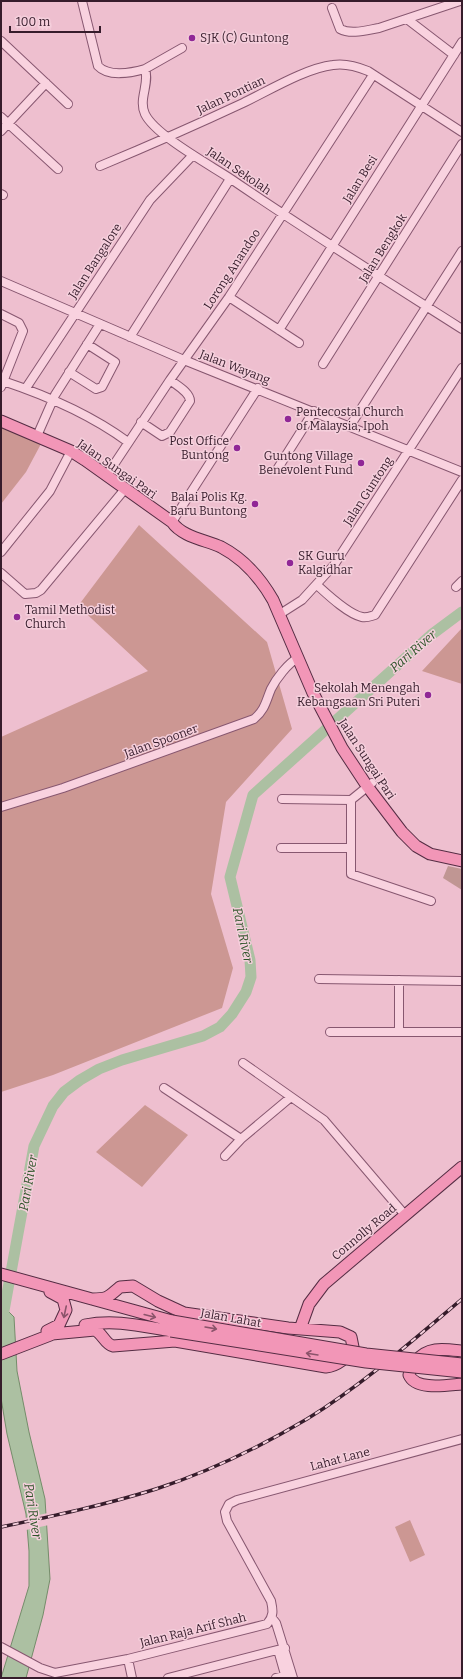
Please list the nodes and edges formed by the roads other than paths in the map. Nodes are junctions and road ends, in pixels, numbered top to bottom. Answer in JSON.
{"nodes":[{"id":1,"x":82,"y":1,"type":"edge"},
{"id":2,"x":460,"y":1,"type":"edge"},
{"id":3,"x":332,"y":8,"type":"dead end"},
{"id":4,"x":407,"y":19,"type":"junction"},
{"id":5,"x":1,"y":41,"type":"edge"},
{"id":6,"x":462,"y":42,"type":"edge"},
{"id":7,"x":182,"y":48,"type":"dead end"},
{"id":8,"x":454,"y":55,"type":"junction"},
{"id":9,"x":145,"y":70,"type":"junction"},
{"id":10,"x":373,"y":75,"type":"junction"},
{"id":11,"x":46,"y":83,"type":"junction"},
{"id":12,"x":68,"y":104,"type":"dead end"},
{"id":13,"x":421,"y":105,"type":"junction"},
{"id":14,"x":1,"y":117,"type":"edge"},
{"id":15,"x":8,"y":124,"type":"junction"},
{"id":16,"x":1,"y":132,"type":"edge"},
{"id":17,"x":462,"y":132,"type":"edge"},
{"id":18,"x":169,"y":137,"type":"junction"},
{"id":19,"x":462,"y":144,"type":"edge"},
{"id":20,"x":193,"y":155,"type":"junction"},
{"id":21,"x":100,"y":166,"type":"dead end"},
{"id":22,"x":58,"y":169,"type":"dead end"},
{"id":23,"x":230,"y":179,"type":"junction"},
{"id":24,"x":282,"y":214,"type":"junction"},
{"id":25,"x":332,"y":246,"type":"junction"},
{"id":26,"x":462,"y":251,"type":"edge"},
{"id":27,"x":380,"y":276,"type":"junction"},
{"id":28,"x":1,"y":281,"type":"edge"},
{"id":29,"x":229,"y":297,"type":"junction"},
{"id":30,"x":426,"y":307,"type":"junction"},
{"id":31,"x":75,"y":313,"type":"junction"},
{"id":32,"x":1,"y":314,"type":"edge"},
{"id":33,"x":100,"y":324,"type":"junction"},
{"id":34,"x":462,"y":329,"type":"edge"},
{"id":35,"x":279,"y":330,"type":"junction"},
{"id":36,"x":130,"y":337,"type":"junction"},
{"id":37,"x":299,"y":343,"type":"dead end"},
{"id":38,"x":87,"y":344,"type":"junction"},
{"id":39,"x":184,"y":360,"type":"junction"},
{"id":40,"x":323,"y":364,"type":"dead end"},
{"id":41,"x":462,"y":368,"type":"edge"},
{"id":42,"x":69,"y":372,"type":"junction"},
{"id":43,"x":170,"y":380,"type":"junction"},
{"id":44,"x":2,"y":384,"type":"edge"},
{"id":45,"x":26,"y":388,"type":"junction"},
{"id":46,"x":258,"y":388,"type":"junction"},
{"id":47,"x":53,"y":399,"type":"junction"},
{"id":48,"x":314,"y":411,"type":"junction"},
{"id":49,"x":1,"y":421,"type":"edge"},
{"id":50,"x":141,"y":422,"type":"junction"},
{"id":51,"x":350,"y":426,"type":"junction"},
{"id":52,"x":37,"y":436,"type":"junction"},
{"id":53,"x":128,"y":442,"type":"junction"},
{"id":54,"x":71,"y":451,"type":"junction"},
{"id":55,"x":408,"y":451,"type":"junction"},
{"id":56,"x":278,"y":468,"type":"dead end"},
{"id":57,"x":462,"y":472,"type":"edge"},
{"id":58,"x":107,"y":475,"type":"junction"},
{"id":59,"x":462,"y":480,"type":"edge"},
{"id":60,"x":125,"y":489,"type":"junction"},
{"id":61,"x":172,"y":522,"type":"junction"},
{"id":62,"x":1,"y":552,"type":"edge"},
{"id":63,"x":1,"y":573,"type":"edge"},
{"id":64,"x":317,"y":585,"type":"junction"},
{"id":65,"x":282,"y":612,"type":"junction"},
{"id":66,"x":298,"y":658,"type":"junction"},
{"id":67,"x":315,"y":693,"type":"junction"},
{"id":68,"x":370,"y":785,"type":"junction"},
{"id":69,"x":282,"y":799,"type":"dead end"},
{"id":70,"x":350,"y":800,"type":"junction"},
{"id":71,"x":1,"y":807,"type":"edge"},
{"id":72,"x":281,"y":848,"type":"dead end"},
{"id":73,"x":351,"y":848,"type":"junction"},
{"id":74,"x":462,"y":854,"type":"edge"},
{"id":75,"x":462,"y":861,"type":"edge"},
{"id":76,"x":431,"y":901,"type":"dead end"},
{"id":77,"x":319,"y":979,"type":"dead end"},
{"id":78,"x":399,"y":980,"type":"junction"},
{"id":79,"x":462,"y":981,"type":"edge"},
{"id":80,"x":330,"y":1032,"type":"dead end"},
{"id":81,"x":399,"y":1032,"type":"junction"},
{"id":82,"x":462,"y":1032,"type":"edge"},
{"id":83,"x":243,"y":1063,"type":"dead end"},
{"id":84,"x":164,"y":1088,"type":"dead end"},
{"id":85,"x":292,"y":1097,"type":"junction"},
{"id":86,"x":241,"y":1139,"type":"junction"},
{"id":87,"x":226,"y":1156,"type":"dead end"},
{"id":88,"x":462,"y":1167,"type":"edge"},
{"id":89,"x":405,"y":1215,"type":"junction"},
{"id":90,"x":8,"y":1276,"type":"edge"},
{"id":91,"x":127,"y":1285,"type":"junction"},
{"id":92,"x":92,"y":1300,"type":"junction"},
{"id":93,"x":123,"y":1308,"type":"junction"},
{"id":94,"x":123,"y":1323,"type":"junction"},
{"id":95,"x":172,"y":1326,"type":"junction"},
{"id":96,"x":300,"y":1329,"type":"junction"},
{"id":97,"x":52,"y":1334,"type":"junction"},
{"id":98,"x":129,"y":1344,"type":"junction"},
{"id":99,"x":19,"y":1347,"type":"junction"},
{"id":100,"x":462,"y":1351,"type":"edge"},
{"id":101,"x":1,"y":1354,"type":"edge"},
{"id":102,"x":462,"y":1364,"type":"edge"},
{"id":103,"x":462,"y":1372,"type":"edge"},
{"id":104,"x":462,"y":1384,"type":"edge"},
{"id":105,"x":462,"y":1439,"type":"edge"},
{"id":106,"x":272,"y":1618,"type":"junction"},
{"id":107,"x":4,"y":1649,"type":"edge"},
{"id":108,"x":281,"y":1649,"type":"junction"},
{"id":109,"x":128,"y":1659,"type":"junction"},
{"id":110,"x":53,"y":1676,"type":"edge"},
{"id":111,"x":288,"y":1677,"type":"edge"},
{"id":112,"x":132,"y":1678,"type":"edge"},
{"id":113,"x":168,"y":1678,"type":"edge"},
{"id":114,"x":276,"y":1678,"type":"edge"}],
"edges":[{"from":1,"to":9,"type":"street"},
{"from":2,"to":4,"type":"street"},
{"from":3,"to":4,"type":"street"},
{"from":4,"to":8,"type":"street"},
{"from":5,"to":11,"type":"street"},
{"from":6,"to":8,"type":"street","name":"Jalan Besi"},
{"from":7,"to":9,"type":"street"},
{"from":8,"to":13,"type":"street","name":"Jalan Besi"},
{"from":9,"to":18,"type":"street","name":"Jalan Sekolah"},
{"from":10,"to":13,"type":"street","name":"Jalan Pontian"},
{"from":10,"to":18,"type":"street","name":"Jalan Pontian"},
{"from":10,"to":24,"type":"street","name":"Lorong Anandoo"},
{"from":11,"to":12,"type":"street"},
{"from":11,"to":15,"type":"street"},
{"from":13,"to":17,"type":"street","name":"Jalan Pontian"},
{"from":13,"to":25,"type":"street","name":"Jalan Besi"},
{"from":14,"to":15,"type":"street"},
{"from":15,"to":16,"type":"street"},
{"from":15,"to":22,"type":"street"},
{"from":18,"to":20,"type":"street","name":"Jalan Sekolah"},
{"from":18,"to":21,"type":"street","name":"Jalan Pontian"},
{"from":19,"to":27,"type":"street","name":"Jalan Bengkok"},
{"from":20,"to":23,"type":"street","name":"Jalan Sekolah"},
{"from":20,"to":31,"type":"street","name":"Jalan Bangalore"},
{"from":23,"to":24,"type":"street","name":"Jalan Sekolah"},
{"from":23,"to":36,"type":"street"},
{"from":24,"to":25,"type":"street","name":"Jalan Sekolah"},
{"from":24,"to":29,"type":"street","name":"Lorong Anandoo"},
{"from":25,"to":27,"type":"street","name":"Jalan Sekolah"},
{"from":25,"to":35,"type":"street","name":"Jalan Besi"},
{"from":26,"to":30,"type":"street"},
{"from":27,"to":30,"type":"street","name":"Jalan Sekolah"},
{"from":27,"to":40,"type":"street","name":"Jalan Bengkok"},
{"from":28,"to":31,"type":"street","name":"Jalan Wayang"},
{"from":29,"to":35,"type":"street"},
{"from":29,"to":39,"type":"street","name":"Lorong Anandoo"},
{"from":30,"to":34,"type":"street","name":"Jalan Sekolah"},
{"from":30,"to":51,"type":"street"},
{"from":31,"to":33,"type":"street","name":"Jalan Wayang"},
{"from":31,"to":45,"type":"street","name":"Jalan Bangalore"},
{"from":32,"to":44,"type":"street"},
{"from":33,"to":36,"type":"street","name":"Jalan Wayang"},
{"from":33,"to":38,"type":"street"},
{"from":35,"to":37,"type":"street"},
{"from":36,"to":39,"type":"street","name":"Jalan Wayang"},
{"from":38,"to":42,"type":"street"},
{"from":38,"to":42,"type":"street"},
{"from":39,"to":43,"type":"street","name":"Lorong Anandoo"},
{"from":39,"to":46,"type":"street","name":"Jalan Wayang"},
{"from":41,"to":55,"type":"street","name":"Jalan Guntong"},
{"from":42,"to":47,"type":"street"},
{"from":43,"to":50,"type":"street","name":"Lorong Anandoo"},
{"from":43,"to":50,"type":"street"},
{"from":44,"to":45,"type":"street"},
{"from":45,"to":47,"type":"street"},
{"from":46,"to":48,"type":"street","name":"Jalan Wayang"},
{"from":46,"to":61,"type":"street"},
{"from":47,"to":52,"type":"street"},
{"from":47,"to":53,"type":"street"},
{"from":48,"to":51,"type":"street","name":"Jalan Wayang"},
{"from":48,"to":56,"type":"street"},
{"from":49,"to":52,"type":"main road","name":"Jalan Sungai Pari"},
{"from":50,"to":53,"type":"street","name":"Lorong Anandoo"},
{"from":51,"to":55,"type":"street","name":"Jalan Wayang"},
{"from":52,"to":54,"type":"main road","name":"Jalan Sungai Pari"},
{"from":53,"to":58,"type":"street","name":"Lorong Anandoo"},
{"from":54,"to":58,"type":"main road","name":"Jalan Sungai Pari"},
{"from":54,"to":62,"type":"street"},
{"from":55,"to":57,"type":"street","name":"Jalan Wayang"},
{"from":55,"to":64,"type":"street","name":"Jalan Guntong"},
{"from":58,"to":60,"type":"main road","name":"Jalan Sungai Pari"},
{"from":59,"to":64,"type":"street"},
{"from":60,"to":61,"type":"main road","name":"Jalan Sungai Pari"},
{"from":60,"to":63,"type":"street"},
{"from":61,"to":65,"type":"main road","name":"Jalan Sungai Pari"},
{"from":64,"to":65,"type":"street","name":"Jalan Guntong"},
{"from":65,"to":66,"type":"main road","name":"Jalan Sungai Pari"},
{"from":65,"to":67,"type":"main road","name":"Jalan Sungai Pari"},
{"from":66,"to":67,"type":"main road","name":"Jalan Sungai Pari"},
{"from":66,"to":71,"type":"street","name":"Jalan Spooner"},
{"from":67,"to":68,"type":"main road","name":"Jalan Sungai Pari"},
{"from":68,"to":70,"type":"street"},
{"from":68,"to":74,"type":"main road","name":"Jalan Sungai Pari"},
{"from":68,"to":75,"type":"main road","name":"Jalan Sungai Pari"},
{"from":69,"to":70,"type":"street"},
{"from":70,"to":73,"type":"street"},
{"from":72,"to":73,"type":"street"},
{"from":73,"to":76,"type":"street"},
{"from":77,"to":78,"type":"street"},
{"from":78,"to":79,"type":"street"},
{"from":78,"to":81,"type":"street"},
{"from":80,"to":81,"type":"street"},
{"from":81,"to":82,"type":"street"},
{"from":83,"to":85,"type":"street"},
{"from":84,"to":86,"type":"street"},
{"from":85,"to":86,"type":"street"},
{"from":85,"to":89,"type":"street"},
{"from":86,"to":87,"type":"street"},
{"from":88,"to":89,"type":"main road","name":"Connolly Road"},
{"from":89,"to":96,"type":"main road","name":"Connolly Road"},
{"from":90,"to":92,"type":"main road","name":"Jalan Lahat"},
{"from":90,"to":99,"type":"main road","one_way":true},
{"from":91,"to":92,"type":"main road"},
{"from":91,"to":93,"type":"main road"},
{"from":91,"to":96,"type":"main road"},
{"from":92,"to":93,"type":"main road","name":"Jalan Lahat"},
{"from":93,"to":95,"type":"main road","name":"Jalan Lahat","one_way":true},
{"from":94,"to":95,"type":"main road"},
{"from":94,"to":97,"type":"main road"},
{"from":94,"to":98,"type":"main road"},
{"from":95,"to":102,"type":"main road","name":"Jalan Lahat","one_way":true,"bridge":true},
{"from":103,"to":95,"type":"main road","name":"Jalan Lahat","one_way":true,"bridge":true},
{"from":96,"to":98,"type":"main road"},
{"from":97,"to":98,"type":"main road"},
{"from":97,"to":99,"type":"main road"},
{"from":99,"to":101,"type":"main road"},
{"from":100,"to":104,"type":"main road"},
{"from":105,"to":106,"type":"street","name":"Lahat Lane"},
{"from":106,"to":108,"type":"street"},
{"from":106,"to":109,"type":"street","name":"Jalan Raja Arif Shah"},
{"from":107,"to":110,"type":"street","name":"Jalan Raja Arif Shah"},
{"from":108,"to":111,"type":"street"},
{"from":108,"to":113,"type":"street"},
{"from":109,"to":110,"type":"street","name":"Jalan Raja Arif Shah"},
{"from":109,"to":112,"type":"street"},
{"from":111,"to":114,"type":"street"}]}
